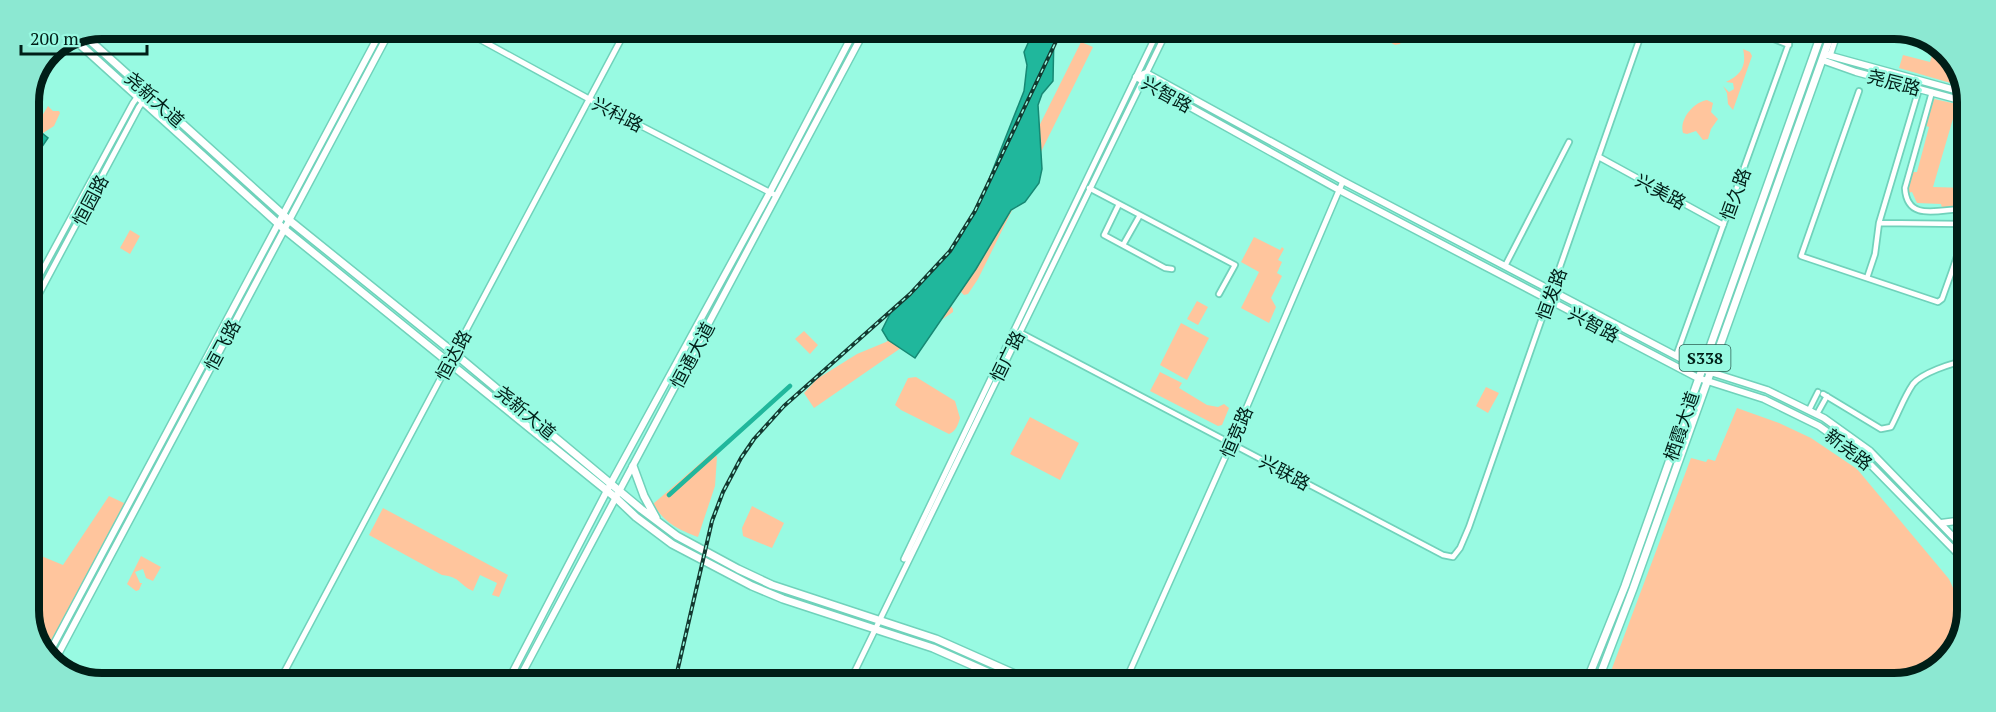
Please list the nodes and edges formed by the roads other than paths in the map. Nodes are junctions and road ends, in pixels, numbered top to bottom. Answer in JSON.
{"nodes":[{"id":1,"x":377,"y":39,"type":"edge"},
{"id":2,"x":386,"y":39,"type":"edge"},
{"id":3,"x":479,"y":39,"type":"edge"},
{"id":4,"x":621,"y":39,"type":"edge"},
{"id":5,"x":850,"y":39,"type":"edge"},
{"id":6,"x":860,"y":39,"type":"edge"},
{"id":7,"x":1155,"y":39,"type":"edge"},
{"id":8,"x":1163,"y":39,"type":"edge"},
{"id":9,"x":1640,"y":39,"type":"edge"},
{"id":10,"x":1774,"y":39,"type":"edge"},
{"id":11,"x":1791,"y":39,"type":"edge"},
{"id":12,"x":1819,"y":39,"type":"edge"},
{"id":13,"x":1830,"y":39,"type":"edge"},
{"id":14,"x":1834,"y":39,"type":"edge"},
{"id":15,"x":90,"y":40,"type":"edge"},
{"id":16,"x":79,"y":44,"type":"edge"},
{"id":17,"x":1789,"y":45,"type":"junction"},
{"id":18,"x":1825,"y":57,"type":"junction"},
{"id":19,"x":1146,"y":73,"type":"junction"},
{"id":20,"x":1139,"y":79,"type":"junction"},
{"id":21,"x":1919,"y":88,"type":"junction"},
{"id":22,"x":1956,"y":90,"type":"edge"},
{"id":23,"x":146,"y":91,"type":"junction"},
{"id":24,"x":1858,"y":91,"type":"dead end"},
{"id":25,"x":1932,"y":92,"type":"junction"},
{"id":26,"x":140,"y":99,"type":"junction"},
{"id":27,"x":589,"y":99,"type":"junction"},
{"id":28,"x":1957,"y":99,"type":"edge"},
{"id":29,"x":1569,"y":142,"type":"dead end"},
{"id":30,"x":1599,"y":158,"type":"junction"},
{"id":31,"x":1343,"y":181,"type":"junction"},
{"id":32,"x":1089,"y":188,"type":"junction"},
{"id":33,"x":1339,"y":190,"type":"junction"},
{"id":34,"x":770,"y":192,"type":"junction"},
{"id":35,"x":83,"y":196,"type":"junction"},
{"id":36,"x":777,"y":196,"type":"junction"},
{"id":37,"x":90,"y":200,"type":"junction"},
{"id":38,"x":1119,"y":204,"type":"junction"},
{"id":39,"x":1957,"y":210,"type":"edge"},
{"id":40,"x":283,"y":215,"type":"junction"},
{"id":41,"x":1140,"y":215,"type":"junction"},
{"id":42,"x":289,"y":220,"type":"junction"},
{"id":43,"x":278,"y":223,"type":"junction"},
{"id":44,"x":1879,"y":223,"type":"junction"},
{"id":45,"x":1957,"y":224,"type":"edge"},
{"id":46,"x":1723,"y":225,"type":"junction"},
{"id":47,"x":284,"y":229,"type":"junction"},
{"id":48,"x":1123,"y":245,"type":"junction"},
{"id":49,"x":1957,"y":256,"type":"edge"},
{"id":50,"x":1505,"y":266,"type":"junction"},
{"id":51,"x":1172,"y":269,"type":"dead end"},
{"id":52,"x":1952,"y":271,"type":"junction"},
{"id":53,"x":1957,"y":273,"type":"edge"},
{"id":54,"x":39,"y":277,"type":"edge"},
{"id":55,"x":1867,"y":278,"type":"junction"},
{"id":56,"x":1552,"y":291,"type":"junction"},
{"id":57,"x":39,"y":294,"type":"edge"},
{"id":58,"x":1219,"y":294,"type":"dead end"},
{"id":59,"x":1548,"y":299,"type":"junction"},
{"id":60,"x":1019,"y":332,"type":"junction"},
{"id":61,"x":454,"y":353,"type":"junction"},
{"id":62,"x":1676,"y":356,"type":"junction"},
{"id":63,"x":448,"y":363,"type":"junction"},
{"id":64,"x":1957,"y":363,"type":"edge"},
{"id":65,"x":1701,"y":369,"type":"junction"},
{"id":66,"x":1709,"y":371,"type":"junction"},
{"id":67,"x":1698,"y":378,"type":"junction"},
{"id":68,"x":1706,"y":380,"type":"junction"},
{"id":69,"x":1823,"y":394,"type":"junction"},
{"id":70,"x":1809,"y":410,"type":"junction"},
{"id":71,"x":1817,"y":414,"type":"junction"},
{"id":72,"x":1231,"y":444,"type":"junction"},
{"id":73,"x":633,"y":466,"type":"junction"},
{"id":74,"x":611,"y":483,"type":"junction"},
{"id":75,"x":620,"y":490,"type":"junction"},
{"id":76,"x":607,"y":491,"type":"junction"},
{"id":77,"x":616,"y":498,"type":"junction"},
{"id":78,"x":1957,"y":521,"type":"edge"},
{"id":79,"x":658,"y":523,"type":"junction"},
{"id":80,"x":1941,"y":523,"type":"junction"},
{"id":81,"x":1957,"y":540,"type":"edge"},
{"id":82,"x":1957,"y":553,"type":"edge"},
{"id":83,"x":1457,"y":555,"type":"joint"},
{"id":84,"x":878,"y":619,"type":"junction"},
{"id":85,"x":873,"y":628,"type":"junction"},
{"id":86,"x":52,"y":648,"type":"edge"},
{"id":87,"x":58,"y":654,"type":"edge"},
{"id":88,"x":284,"y":673,"type":"edge"},
{"id":89,"x":512,"y":673,"type":"edge"},
{"id":90,"x":522,"y":673,"type":"edge"},
{"id":91,"x":852,"y":673,"type":"edge"},
{"id":92,"x":990,"y":673,"type":"edge"},
{"id":93,"x":1014,"y":673,"type":"edge"},
{"id":94,"x":1129,"y":673,"type":"edge"},
{"id":95,"x":1590,"y":673,"type":"edge"},
{"id":96,"x":1601,"y":673,"type":"edge"}],
"edges":[{"from":1,"to":40,"type":"main road","name":"恒飞路"},
{"from":2,"to":42,"type":"main road","name":"恒飞路"},
{"from":3,"to":27,"type":"street","name":"兴科路"},
{"from":4,"to":27,"type":"street","name":"恒达路"},
{"from":5,"to":34,"type":"main road","name":"恒通大道"},
{"from":6,"to":36,"type":"main road","name":"恒通大道"},
{"from":7,"to":20,"type":"street","name":"恒广路"},
{"from":8,"to":19,"type":"street"},
{"from":9,"to":30,"type":"street","name":"恒发路"},
{"from":10,"to":17,"type":"street"},
{"from":11,"to":17,"type":"street","name":"恒久路"},
{"from":12,"to":65,"type":"main road","name":"栖霞大道","number":"S338"},
{"from":13,"to":18,"type":"main road","name":"栖霞大道","number":"S338"},
{"from":14,"to":18,"type":"street"},
{"from":15,"to":23,"type":"main road","name":"尧新大道"},
{"from":16,"to":26,"type":"main road","name":"尧新大道"},
{"from":17,"to":46,"type":"street","name":"恒久路"},
{"from":18,"to":21,"type":"main road","name":"尧辰路"},
{"from":18,"to":22,"type":"main road","name":"尧辰路"},
{"from":18,"to":66,"type":"main road","name":"栖霞大道","number":"S338"},
{"from":19,"to":20,"type":"main road","name":"兴智路"},
{"from":19,"to":31,"type":"main road","name":"兴智路"},
{"from":20,"to":32,"type":"street","name":"恒广路"},
{"from":20,"to":33,"type":"main road","name":"兴智路"},
{"from":20,"to":84,"type":"street","name":"恒广路"},
{"from":21,"to":25,"type":"main road","name":"尧辰路"},
{"from":21,"to":44,"type":"street"},
{"from":23,"to":26,"type":"street","name":"恒园路"},
{"from":23,"to":40,"type":"main road","name":"尧新大道"},
{"from":24,"to":55,"type":"street"},
{"from":25,"to":28,"type":"main road","name":"尧辰路"},
{"from":25,"to":39,"type":"street"},
{"from":26,"to":35,"type":"street","name":"恒园路"},
{"from":26,"to":37,"type":"street","name":"恒园路"},
{"from":26,"to":43,"type":"main road","name":"尧新大道"},
{"from":27,"to":34,"type":"street","name":"兴科路"},
{"from":27,"to":61,"type":"street","name":"恒达路"},
{"from":29,"to":50,"type":"street"},
{"from":30,"to":46,"type":"street","name":"兴美路"},
{"from":30,"to":56,"type":"street","name":"恒发路"},
{"from":31,"to":33,"type":"street","name":"恒竞路"},
{"from":31,"to":50,"type":"main road","name":"兴智路"},
{"from":32,"to":38,"type":"street"},
{"from":32,"to":60,"type":"street","name":"恒广路"},
{"from":33,"to":59,"type":"main road","name":"兴智路"},
{"from":33,"to":72,"type":"street","name":"恒竞路"},
{"from":34,"to":36,"type":"street","name":"兴科路"},
{"from":34,"to":74,"type":"main road","name":"恒通大道"},
{"from":35,"to":37,"type":"street"},
{"from":35,"to":54,"type":"street","name":"恒园路"},
{"from":36,"to":73,"type":"main road","name":"恒通大道"},
{"from":37,"to":57,"type":"street","name":"恒园路"},
{"from":38,"to":41,"type":"street"},
{"from":38,"to":48,"type":"street"},
{"from":40,"to":42,"type":"main road","name":"尧新大道"},
{"from":40,"to":43,"type":"main road","name":"恒飞路"},
{"from":41,"to":48,"type":"street"},
{"from":41,"to":58,"type":"street"},
{"from":42,"to":47,"type":"main road","name":"恒飞路"},
{"from":42,"to":61,"type":"main road","name":"尧新大道"},
{"from":43,"to":47,"type":"main road","name":"尧新大道"},
{"from":43,"to":86,"type":"main road","name":"恒飞路"},
{"from":44,"to":45,"type":"street"},
{"from":44,"to":55,"type":"street"},
{"from":46,"to":62,"type":"street","name":"恒久路"},
{"from":47,"to":63,"type":"main road","name":"尧新大道"},
{"from":47,"to":87,"type":"main road","name":"恒飞路"},
{"from":48,"to":51,"type":"street"},
{"from":49,"to":52,"type":"street"},
{"from":50,"to":56,"type":"main road","name":"兴智路"},
{"from":52,"to":53,"type":"street"},
{"from":52,"to":55,"type":"street"},
{"from":56,"to":59,"type":"street","name":"恒发路"},
{"from":56,"to":62,"type":"main road","name":"兴智路"},
{"from":59,"to":67,"type":"main road","name":"兴智路"},
{"from":59,"to":83,"type":"street","name":"恒发路"},
{"from":60,"to":72,"type":"street","name":"兴联路"},
{"from":60,"to":84,"type":"street","name":"恒广路"},
{"from":61,"to":63,"type":"street","name":"恒达路"},
{"from":61,"to":74,"type":"main road","name":"尧新大道"},
{"from":62,"to":65,"type":"main road","name":"兴智路"},
{"from":63,"to":76,"type":"main road","name":"尧新大道"},
{"from":63,"to":88,"type":"street","name":"恒达路"},
{"from":64,"to":69,"type":"street"},
{"from":65,"to":66,"type":"main road","name":"兴智路"},
{"from":65,"to":67,"type":"main road","name":"栖霞大道","number":"S338"},
{"from":66,"to":68,"type":"main road","name":"栖霞大道","number":"S338"},
{"from":66,"to":70,"type":"main road","name":"新尧路"},
{"from":67,"to":68,"type":"main road","name":"兴智路"},
{"from":67,"to":95,"type":"main road","name":"栖霞大道","number":"S338"},
{"from":68,"to":82,"type":"main road","name":"新尧路"},
{"from":68,"to":96,"type":"main road","name":"栖霞大道","number":"S338"},
{"from":69,"to":70,"type":"street"},
{"from":69,"to":71,"type":"street"},
{"from":70,"to":71,"type":"main road","name":"新尧路"},
{"from":71,"to":80,"type":"main road","name":"新尧路"},
{"from":72,"to":83,"type":"street","name":"兴联路"},
{"from":72,"to":94,"type":"street","name":"恒竞路"},
{"from":73,"to":75,"type":"main road","name":"恒通大道"},
{"from":73,"to":79,"type":"main road"},
{"from":74,"to":75,"type":"main road","name":"尧新大道"},
{"from":74,"to":76,"type":"main road","name":"恒通大道"},
{"from":75,"to":77,"type":"main road","name":"恒通大道"},
{"from":75,"to":79,"type":"main road","name":"尧新大道"},
{"from":76,"to":77,"type":"main road","name":"尧新大道"},
{"from":76,"to":89,"type":"main road","name":"恒通大道"},
{"from":77,"to":85,"type":"main road","name":"尧新大道"},
{"from":77,"to":90,"type":"main road","name":"恒通大道"},
{"from":78,"to":80,"type":"main road"},
{"from":79,"to":84,"type":"main road","name":"尧新大道"},
{"from":80,"to":81,"type":"main road","name":"新尧路"},
{"from":84,"to":85,"type":"street","name":"恒广路"},
{"from":84,"to":93,"type":"main road","name":"尧新大道"},
{"from":85,"to":91,"type":"street","name":"恒广路"},
{"from":85,"to":92,"type":"main road","name":"尧新大道"}]}
